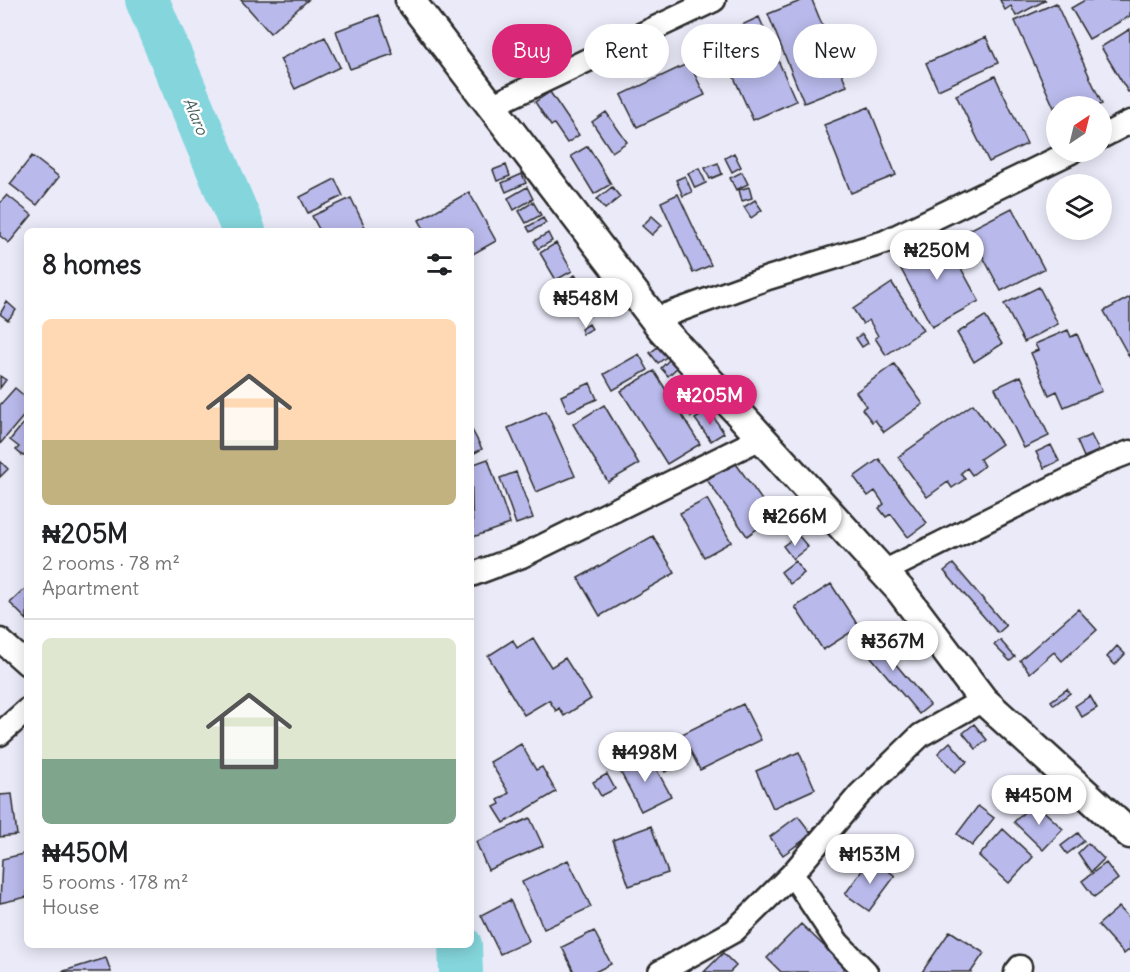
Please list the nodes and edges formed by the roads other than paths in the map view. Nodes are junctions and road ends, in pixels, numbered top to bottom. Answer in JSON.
{"nodes":[{"id":1,"x":410,"y":0,"type":"edge"},
{"id":2,"x":714,"y":0,"type":"edge"},
{"id":3,"x":491,"y":106,"type":"junction"},
{"id":4,"x":1130,"y":122,"type":"edge"},
{"id":5,"x":1112,"y":131,"type":"edge"},
{"id":6,"x":1050,"y":162,"type":"edge"},
{"id":7,"x":655,"y":319,"type":"junction"},
{"id":8,"x":761,"y":438,"type":"junction"},
{"id":9,"x":1130,"y":452,"type":"edge"},
{"id":10,"x":883,"y":572,"type":"junction"},
{"id":11,"x":474,"y":574,"type":"edge"},
{"id":12,"x":0,"y":640,"type":"edge"},
{"id":13,"x":24,"y":661,"type":"edge"},
{"id":14,"x":983,"y":700,"type":"junction"},
{"id":15,"x":24,"y":713,"type":"edge"},
{"id":16,"x":0,"y":734,"type":"edge"},
{"id":17,"x":1130,"y":834,"type":"edge"},
{"id":18,"x":792,"y":874,"type":"junction"},
{"id":19,"x":660,"y":972,"type":"edge"},
{"id":20,"x":866,"y":972,"type":"edge"}],
"edges":[{"from":1,"to":3,"type":"street"},
{"from":2,"to":3,"type":"street"},
{"from":3,"to":7,"type":"street"},
{"from":4,"to":5,"type":"street"},
{"from":6,"to":7,"type":"street"},
{"from":7,"to":8,"type":"street"},
{"from":8,"to":10,"type":"street"},
{"from":8,"to":11,"type":"street"},
{"from":9,"to":10,"type":"street"},
{"from":10,"to":14,"type":"street"},
{"from":12,"to":13,"type":"street"},
{"from":14,"to":17,"type":"street"},
{"from":14,"to":18,"type":"street"},
{"from":15,"to":16,"type":"street"},
{"from":18,"to":19,"type":"street"},
{"from":18,"to":20,"type":"street"}]}
